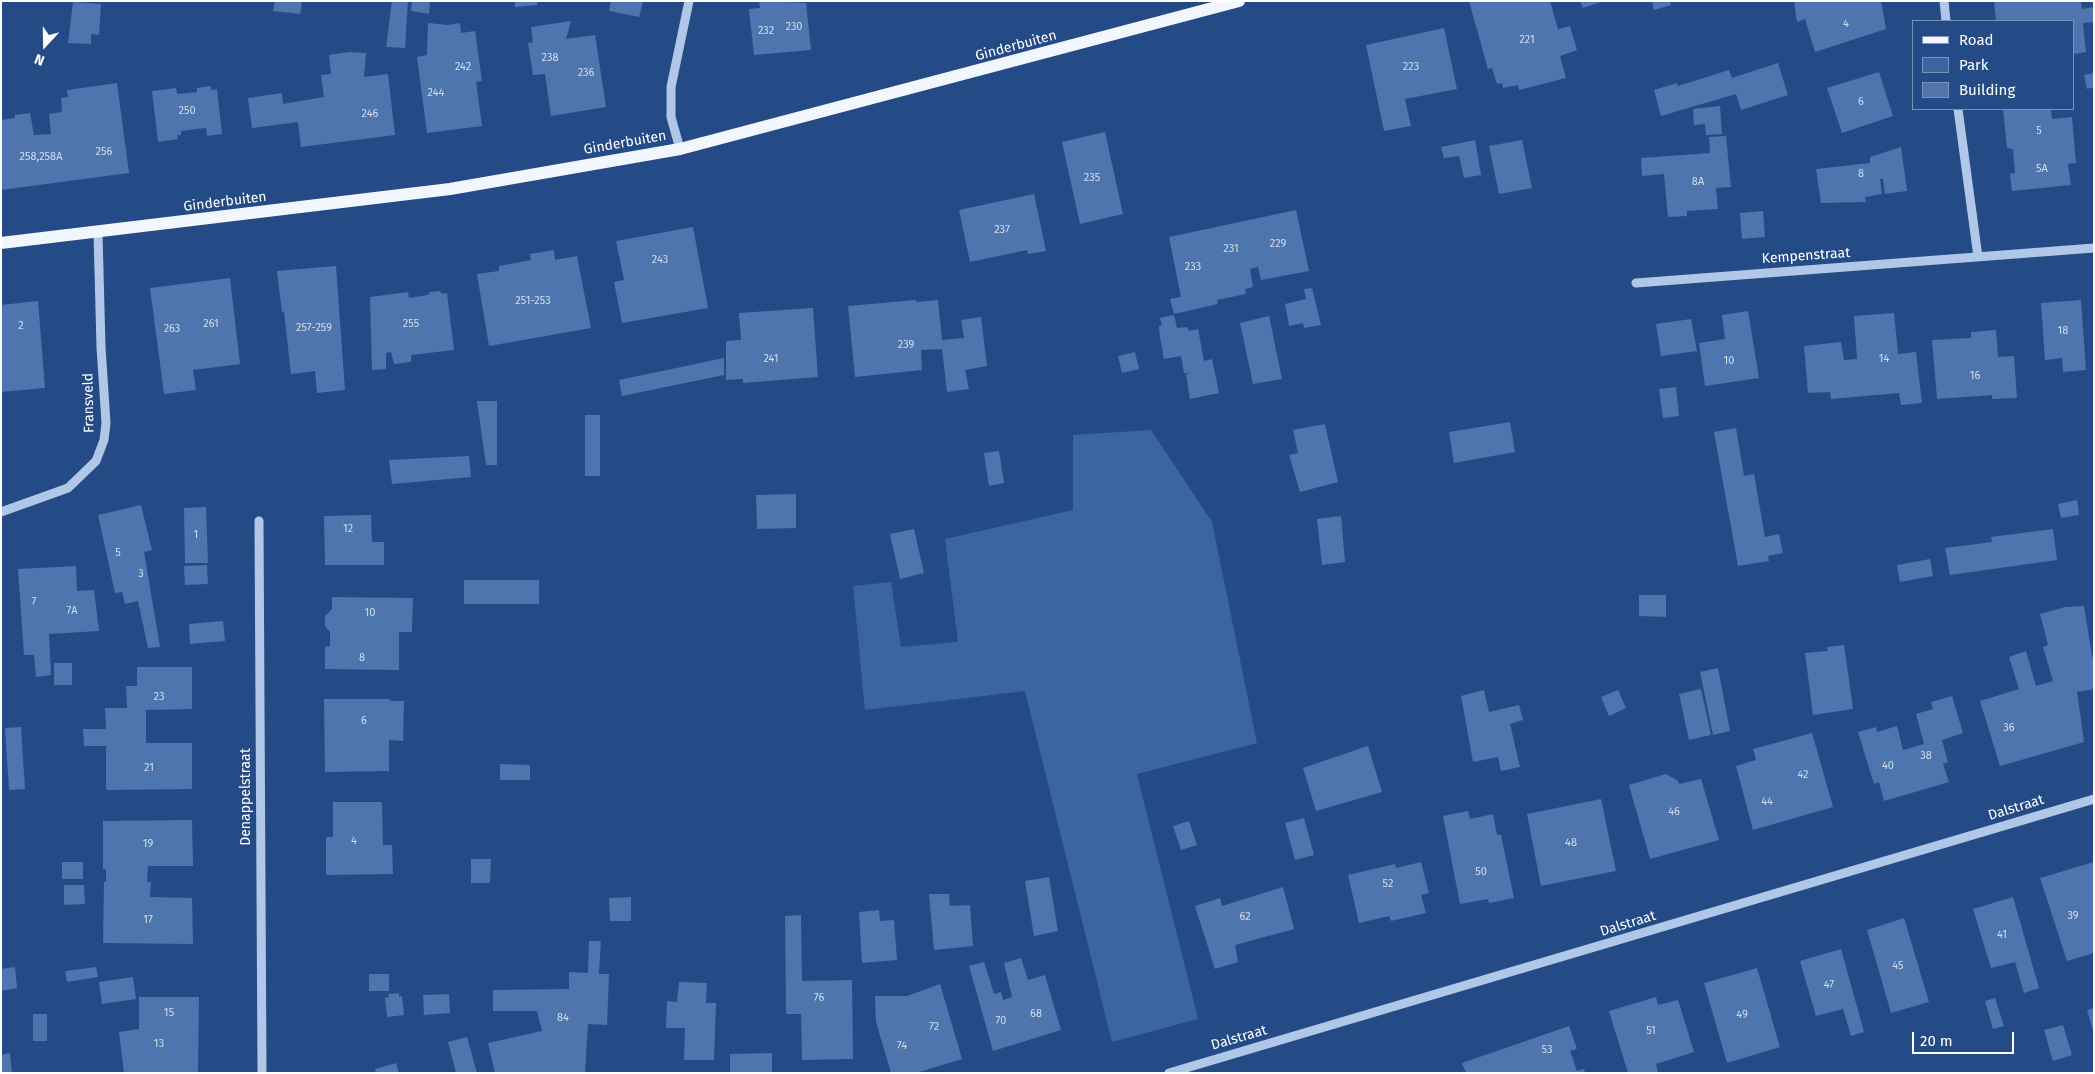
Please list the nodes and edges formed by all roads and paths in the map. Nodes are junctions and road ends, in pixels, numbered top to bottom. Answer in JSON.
{"nodes":[{"id":1,"x":689,"y":1,"type":"edge"},
{"id":2,"x":1239,"y":1,"type":"edge"},
{"id":3,"x":1944,"y":1,"type":"edge"},
{"id":4,"x":1946,"y":20,"type":"edge"},
{"id":5,"x":1958,"y":110,"type":"edge"},
{"id":6,"x":680,"y":149,"type":"junction"},
{"id":7,"x":98,"y":233,"type":"junction"},
{"id":8,"x":1,"y":243,"type":"edge"},
{"id":9,"x":2094,"y":248,"type":"edge"},
{"id":10,"x":1978,"y":257,"type":"junction"},
{"id":11,"x":1636,"y":283,"type":"dead end"},
{"id":12,"x":1,"y":512,"type":"edge"},
{"id":13,"x":259,"y":521,"type":"dead end"},
{"id":14,"x":2094,"y":799,"type":"edge"},
{"id":15,"x":262,"y":1073,"type":"edge"},
{"id":16,"x":1169,"y":1073,"type":"edge"}],
"edges":[{"from":1,"to":6,"type":"street"},
{"from":2,"to":6,"type":"main road","name":"Ginderbuiten"},
{"from":3,"to":4,"type":"street"},
{"from":5,"to":10,"type":"street"},
{"from":6,"to":7,"type":"main road","name":"Ginderbuiten"},
{"from":7,"to":8,"type":"main road","name":"Ginderbuiten"},
{"from":7,"to":12,"type":"street","name":"Fransveld"},
{"from":9,"to":10,"type":"street","name":"Kempenstraat"},
{"from":10,"to":11,"type":"street","name":"Kempenstraat"},
{"from":13,"to":15,"type":"street","name":"Denappelstraat"},
{"from":14,"to":16,"type":"street","name":"Dalstraat"}]}
